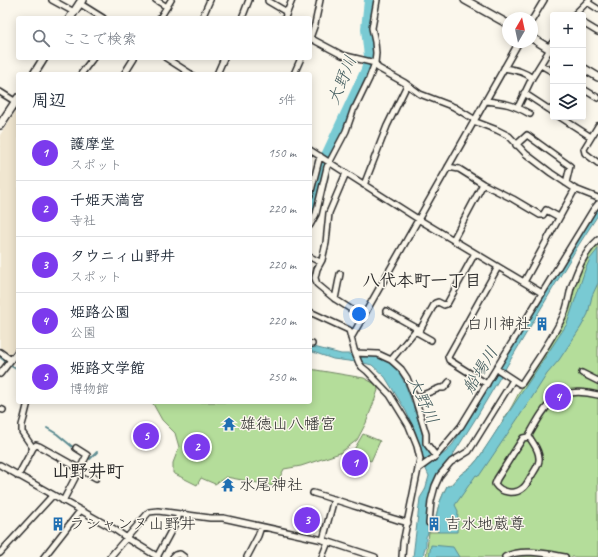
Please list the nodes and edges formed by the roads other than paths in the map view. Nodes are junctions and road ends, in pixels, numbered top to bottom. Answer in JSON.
{"nodes":[{"id":1,"x":52,"y":0,"type":"edge"},
{"id":2,"x":156,"y":0,"type":"edge"},
{"id":3,"x":171,"y":0,"type":"edge"},
{"id":4,"x":210,"y":0,"type":"edge"},
{"id":5,"x":249,"y":0,"type":"edge"},
{"id":6,"x":268,"y":0,"type":"edge"},
{"id":7,"x":292,"y":0,"type":"edge"},
{"id":8,"x":320,"y":0,"type":"edge"},
{"id":9,"x":377,"y":0,"type":"edge"},
{"id":10,"x":465,"y":0,"type":"edge"},
{"id":11,"x":544,"y":0,"type":"edge"},
{"id":12,"x":588,"y":1,"type":"edge"},
{"id":13,"x":80,"y":2,"type":"edge"},
{"id":14,"x":167,"y":7,"type":"junction"},
{"id":15,"x":598,"y":9,"type":"edge"},
{"id":16,"x":537,"y":12,"type":"edge"},
{"id":17,"x":577,"y":12,"type":"edge"},
{"id":18,"x":72,"y":15,"type":"edge"},
{"id":19,"x":100,"y":16,"type":"edge"},
{"id":20,"x":161,"y":16,"type":"edge"},
{"id":21,"x":203,"y":16,"type":"edge"},
{"id":22,"x":243,"y":16,"type":"edge"},
{"id":23,"x":285,"y":16,"type":"edge"},
{"id":24,"x":285,"y":16,"type":"edge"},
{"id":25,"x":502,"y":21,"type":"edge"},
{"id":26,"x":586,"y":25,"type":"edge"},
{"id":27,"x":312,"y":28,"type":"edge"},
{"id":28,"x":598,"y":32,"type":"edge"},
{"id":29,"x":312,"y":39,"type":"edge"},
{"id":30,"x":538,"y":42,"type":"edge"},
{"id":31,"x":516,"y":48,"type":"edge"},
{"id":32,"x":550,"y":49,"type":"edge"},
{"id":33,"x":43,"y":60,"type":"edge"},
{"id":34,"x":92,"y":60,"type":"edge"},
{"id":35,"x":133,"y":60,"type":"edge"},
{"id":36,"x":169,"y":60,"type":"edge"},
{"id":37,"x":223,"y":60,"type":"edge"},
{"id":38,"x":300,"y":60,"type":"edge"},
{"id":39,"x":375,"y":62,"type":"junction"},
{"id":40,"x":541,"y":64,"type":"junction"},
{"id":41,"x":504,"y":68,"type":"junction"},
{"id":42,"x":550,"y":70,"type":"edge"},
{"id":43,"x":586,"y":70,"type":"edge"},
{"id":44,"x":35,"y":72,"type":"edge"},
{"id":45,"x":82,"y":72,"type":"edge"},
{"id":46,"x":127,"y":72,"type":"edge"},
{"id":47,"x":187,"y":72,"type":"edge"},
{"id":48,"x":217,"y":72,"type":"edge"},
{"id":49,"x":295,"y":72,"type":"edge"},
{"id":50,"x":598,"y":77,"type":"edge"},
{"id":51,"x":532,"y":78,"type":"junction"},
{"id":52,"x":406,"y":85,"type":"junction"},
{"id":53,"x":586,"y":91,"type":"edge"},
{"id":54,"x":0,"y":92,"type":"edge"},
{"id":55,"x":524,"y":93,"type":"junction"},
{"id":56,"x":598,"y":98,"type":"edge"},
{"id":57,"x":16,"y":100,"type":"edge"},
{"id":58,"x":16,"y":101,"type":"edge"},
{"id":59,"x":485,"y":101,"type":"junction"},
{"id":60,"x":518,"y":107,"type":"junction"},
{"id":61,"x":550,"y":110,"type":"edge"},
{"id":62,"x":530,"y":114,"type":"dead end"},
{"id":63,"x":474,"y":120,"type":"junction"},
{"id":64,"x":565,"y":120,"type":"edge"},
{"id":65,"x":0,"y":125,"type":"edge"},
{"id":66,"x":598,"y":127,"type":"edge"},
{"id":67,"x":591,"y":137,"type":"junction"},
{"id":68,"x":516,"y":145,"type":"junction"},
{"id":69,"x":312,"y":151,"type":"edge"},
{"id":70,"x":320,"y":156,"type":"junction"},
{"id":71,"x":598,"y":162,"type":"edge"},
{"id":72,"x":329,"y":163,"type":"junction"},
{"id":73,"x":448,"y":167,"type":"junction"},
{"id":74,"x":346,"y":173,"type":"junction"},
{"id":75,"x":312,"y":182,"type":"edge"},
{"id":76,"x":566,"y":183,"type":"junction"},
{"id":77,"x":483,"y":184,"type":"junction"},
{"id":78,"x":364,"y":185,"type":"junction"},
{"id":79,"x":575,"y":189,"type":"junction"},
{"id":80,"x":598,"y":198,"type":"edge"},
{"id":81,"x":598,"y":204,"type":"edge"},
{"id":82,"x":560,"y":217,"type":"junction"},
{"id":83,"x":418,"y":219,"type":"junction"},
{"id":84,"x":312,"y":221,"type":"edge"},
{"id":85,"x":453,"y":240,"type":"junction"},
{"id":86,"x":598,"y":240,"type":"edge"},
{"id":87,"x":475,"y":253,"type":"junction"},
{"id":88,"x":312,"y":258,"type":"edge"},
{"id":89,"x":320,"y":262,"type":"junction"},
{"id":90,"x":498,"y":267,"type":"junction"},
{"id":91,"x":340,"y":274,"type":"dead end"},
{"id":92,"x":524,"y":282,"type":"junction"},
{"id":93,"x":542,"y":293,"type":"junction"},
{"id":94,"x":335,"y":299,"type":"junction"},
{"id":95,"x":386,"y":311,"type":"dead end"},
{"id":96,"x":312,"y":313,"type":"edge"},
{"id":97,"x":363,"y":317,"type":"junction"},
{"id":98,"x":418,"y":331,"type":"junction"},
{"id":99,"x":351,"y":338,"type":"junction"},
{"id":100,"x":431,"y":340,"type":"dead end"},
{"id":101,"x":0,"y":352,"type":"edge"},
{"id":102,"x":16,"y":353,"type":"edge"},
{"id":103,"x":355,"y":353,"type":"junction"},
{"id":104,"x":391,"y":360,"type":"junction"},
{"id":105,"x":9,"y":362,"type":"junction"},
{"id":106,"x":497,"y":368,"type":"junction"},
{"id":107,"x":582,"y":373,"type":"dead end"},
{"id":108,"x":0,"y":374,"type":"edge"},
{"id":109,"x":514,"y":380,"type":"junction"},
{"id":110,"x":598,"y":381,"type":"edge"},
{"id":111,"x":448,"y":382,"type":"dead end"},
{"id":112,"x":487,"y":384,"type":"junction"},
{"id":113,"x":598,"y":395,"type":"edge"},
{"id":114,"x":414,"y":398,"type":"junction"},
{"id":115,"x":28,"y":404,"type":"edge"},
{"id":116,"x":528,"y":437,"type":"junction"},
{"id":117,"x":33,"y":448,"type":"junction"},
{"id":118,"x":76,"y":448,"type":"dead end"},
{"id":119,"x":436,"y":456,"type":"junction"},
{"id":120,"x":0,"y":465,"type":"edge"},
{"id":121,"x":80,"y":469,"type":"junction"},
{"id":122,"x":418,"y":469,"type":"junction"},
{"id":123,"x":18,"y":476,"type":"junction"},
{"id":124,"x":96,"y":478,"type":"dead end"},
{"id":125,"x":313,"y":493,"type":"dead end"},
{"id":126,"x":52,"y":495,"type":"junction"},
{"id":127,"x":334,"y":499,"type":"junction"},
{"id":128,"x":63,"y":501,"type":"junction"},
{"id":129,"x":80,"y":511,"type":"junction"},
{"id":130,"x":178,"y":514,"type":"junction"},
{"id":131,"x":408,"y":523,"type":"junction"},
{"id":132,"x":429,"y":523,"type":"dead end"},
{"id":133,"x":261,"y":527,"type":"junction"},
{"id":134,"x":127,"y":538,"type":"junction"},
{"id":135,"x":325,"y":541,"type":"junction"},
{"id":136,"x":0,"y":553,"type":"edge"},
{"id":137,"x":44,"y":557,"type":"edge"},
{"id":138,"x":110,"y":557,"type":"edge"},
{"id":139,"x":158,"y":557,"type":"edge"},
{"id":140,"x":173,"y":557,"type":"edge"},
{"id":141,"x":184,"y":557,"type":"edge"},
{"id":142,"x":247,"y":557,"type":"edge"},
{"id":143,"x":322,"y":557,"type":"edge"},
{"id":144,"x":375,"y":557,"type":"edge"},
{"id":145,"x":402,"y":557,"type":"edge"},
{"id":146,"x":505,"y":557,"type":"edge"},
{"id":147,"x":566,"y":557,"type":"edge"}],
"edges":[{"from":1,"to":18,"type":"street"},
{"from":2,"to":14,"type":"street"},
{"from":3,"to":14,"type":"street"},
{"from":4,"to":21,"type":"street"},
{"from":5,"to":22,"type":"street"},
{"from":6,"to":23,"type":"street"},
{"from":7,"to":24,"type":"street"},
{"from":8,"to":27,"type":"street"},
{"from":9,"to":39,"type":"street"},
{"from":10,"to":25,"type":"street"},
{"from":11,"to":16,"type":"street"},
{"from":12,"to":15,"type":"street"},
{"from":12,"to":17,"type":"street"},
{"from":13,"to":18,"type":"street"},
{"from":13,"to":19,"type":"street"},
{"from":14,"to":20,"type":"street"},
{"from":26,"to":28,"type":"street"},
{"from":29,"to":39,"type":"street"},
{"from":30,"to":32,"type":"street"},
{"from":31,"to":41,"type":"street"},
{"from":32,"to":40,"type":"street"},
{"from":33,"to":44,"type":"street"},
{"from":34,"to":45,"type":"street"},
{"from":35,"to":46,"type":"street"},
{"from":36,"to":47,"type":"street"},
{"from":37,"to":48,"type":"street"},
{"from":38,"to":49,"type":"street"},
{"from":39,"to":52,"type":"street"},
{"from":39,"to":72,"type":"street"},
{"from":40,"to":42,"type":"street"},
{"from":40,"to":51,"type":"street"},
{"from":41,"to":51,"type":"street"},
{"from":41,"to":59,"type":"street"},
{"from":43,"to":50,"type":"street"},
{"from":51,"to":55,"type":"street"},
{"from":52,"to":63,"type":"street"},
{"from":52,"to":78,"type":"street"},
{"from":53,"to":56,"type":"street"},
{"from":54,"to":57,"type":"street"},
{"from":55,"to":60,"type":"street"},
{"from":55,"to":61,"type":"street"},
{"from":58,"to":65,"type":"street"},
{"from":59,"to":60,"type":"street"},
{"from":59,"to":63,"type":"street"},
{"from":60,"to":62,"type":"street"},
{"from":63,"to":68,"type":"street"},
{"from":63,"to":73,"type":"street"},
{"from":64,"to":67,"type":"street"},
{"from":66,"to":67,"type":"street"},
{"from":67,"to":71,"type":"street"},
{"from":68,"to":76,"type":"street"},
{"from":68,"to":76,"type":"street"},
{"from":69,"to":70,"type":"street"},
{"from":70,"to":72,"type":"street"},
{"from":70,"to":75,"type":"street"},
{"from":72,"to":74,"type":"street"},
{"from":72,"to":84,"type":"street"},
{"from":73,"to":77,"type":"street"},
{"from":73,"to":83,"type":"street"},
{"from":74,"to":78,"type":"street"},
{"from":74,"to":89,"type":"street"},
{"from":76,"to":79,"type":"street"},
{"from":77,"to":82,"type":"street"},
{"from":77,"to":85,"type":"street"},
{"from":78,"to":83,"type":"street"},
{"from":79,"to":80,"type":"street"},
{"from":79,"to":82,"type":"street"},
{"from":81,"to":93,"type":"street"},
{"from":82,"to":92,"type":"street"},
{"from":83,"to":85,"type":"street"},
{"from":83,"to":97,"type":"street"},
{"from":85,"to":87,"type":"street"},
{"from":86,"to":109,"type":"street"},
{"from":87,"to":90,"type":"street"},
{"from":87,"to":98,"type":"street"},
{"from":88,"to":89,"type":"street"},
{"from":89,"to":94,"type":"street"},
{"from":90,"to":92,"type":"street"},
{"from":90,"to":112,"type":"street"},
{"from":91,"to":94,"type":"street"},
{"from":92,"to":93,"type":"street"},
{"from":93,"to":106,"type":"street"},
{"from":94,"to":97,"type":"street"},
{"from":95,"to":98,"type":"street"},
{"from":96,"to":99,"type":"street"},
{"from":97,"to":99,"type":"street"},
{"from":98,"to":100,"type":"street"},
{"from":98,"to":104,"type":"street"},
{"from":99,"to":103,"type":"street"},
{"from":101,"to":105,"type":"street"},
{"from":102,"to":105,"type":"street"},
{"from":103,"to":104,"type":"street"},
{"from":103,"to":122,"type":"street"},
{"from":104,"to":114,"type":"street"},
{"from":105,"to":108,"type":"street"},
{"from":106,"to":109,"type":"street"},
{"from":106,"to":112,"type":"street"},
{"from":107,"to":110,"type":"street"},
{"from":109,"to":132,"type":"street"},
{"from":111,"to":114,"type":"street"},
{"from":112,"to":119,"type":"street"},
{"from":113,"to":116,"type":"street"},
{"from":114,"to":119,"type":"street"},
{"from":115,"to":117,"type":"street"},
{"from":116,"to":116,"type":"street"},
{"from":117,"to":121,"type":"street"},
{"from":117,"to":123,"type":"street"},
{"from":118,"to":121,"type":"street"},
{"from":119,"to":122,"type":"street"},
{"from":120,"to":123,"type":"street"},
{"from":121,"to":124,"type":"street"},
{"from":121,"to":128,"type":"street"},
{"from":122,"to":131,"type":"street"},
{"from":123,"to":126,"type":"street"},
{"from":125,"to":127,"type":"street"},
{"from":126,"to":128,"type":"street"},
{"from":126,"to":136,"type":"street"},
{"from":127,"to":131,"type":"street"},
{"from":127,"to":135,"type":"street"},
{"from":128,"to":129,"type":"street"},
{"from":129,"to":134,"type":"street"},
{"from":129,"to":137,"type":"street"},
{"from":130,"to":133,"type":"street"},
{"from":130,"to":134,"type":"street"},
{"from":130,"to":139,"type":"street"},
{"from":131,"to":145,"type":"street"},
{"from":133,"to":135,"type":"street"},
{"from":133,"to":142,"type":"street"},
{"from":134,"to":138,"type":"street"},
{"from":134,"to":139,"type":"street"},
{"from":135,"to":143,"type":"street"},
{"from":135,"to":144,"type":"street"},
{"from":140,"to":141,"type":"street"},
{"from":146,"to":147,"type":"street"}]}
